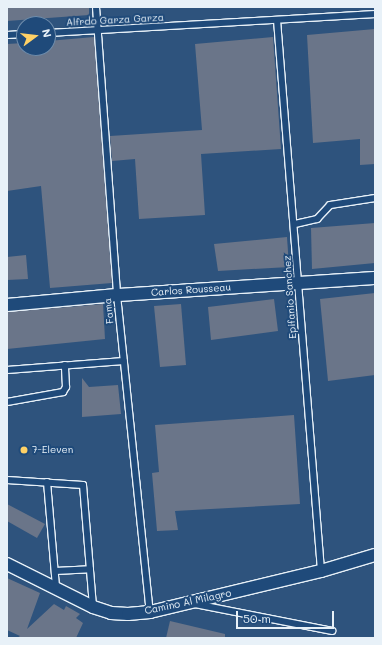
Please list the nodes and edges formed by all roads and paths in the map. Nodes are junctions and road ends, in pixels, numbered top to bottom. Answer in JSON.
{"nodes":[{"id":1,"x":96,"y":7,"type":"edge"},
{"id":2,"x":375,"y":14,"type":"edge"},
{"id":3,"x":278,"y":20,"type":"junction"},
{"id":4,"x":98,"y":31,"type":"junction"},
{"id":5,"x":56,"y":33,"type":"edge"},
{"id":6,"x":375,"y":198,"type":"edge"},
{"id":7,"x":294,"y":224,"type":"junction"},
{"id":8,"x":375,"y":278,"type":"edge"},
{"id":9,"x":299,"y":283,"type":"junction"},
{"id":10,"x":117,"y":295,"type":"junction"},
{"id":11,"x":7,"y":305,"type":"edge"},
{"id":12,"x":124,"y":361,"type":"junction"},
{"id":13,"x":65,"y":365,"type":"junction"},
{"id":14,"x":7,"y":370,"type":"edge"},
{"id":15,"x":7,"y":402,"type":"edge"},
{"id":16,"x":7,"y":480,"type":"edge"},
{"id":17,"x":47,"y":482,"type":"junction"},
{"id":18,"x":375,"y":555,"type":"edge"},
{"id":19,"x":7,"y":564,"type":"edge"},
{"id":20,"x":90,"y":569,"type":"junction"},
{"id":21,"x":55,"y":571,"type":"junction"},
{"id":22,"x":321,"y":571,"type":"junction"},
{"id":23,"x":56,"y":589,"type":"junction"},
{"id":24,"x":189,"y":603,"type":"junction"},
{"id":25,"x":93,"y":607,"type":"junction"},
{"id":26,"x":150,"y":612,"type":"junction"},
{"id":27,"x":332,"y":631,"type":"dead end"}],
"edges":[{"from":1,"to":4,"type":"lane","name":"Fama"},
{"from":2,"to":3,"type":"lane","name":"Alfrdo Garza Garza"},
{"from":3,"to":4,"type":"lane","name":"Alfrdo Garza Garza"},
{"from":3,"to":7,"type":"lane","name":"Epifanio Sanchez"},
{"from":4,"to":5,"type":"lane","name":"Alfrdo Garza Garza"},
{"from":4,"to":10,"type":"lane","name":"Fama"},
{"from":6,"to":7,"type":"lane"},
{"from":7,"to":9,"type":"lane","name":"Epifanio Sanchez"},
{"from":8,"to":9,"type":"street","name":"Carlos Rousseau"},
{"from":9,"to":10,"type":"street","name":"Carlos Rousseau"},
{"from":9,"to":22,"type":"lane","name":"Epifanio Sanchez"},
{"from":10,"to":11,"type":"street","name":"Carlos Rousseau"},
{"from":10,"to":12,"type":"lane","name":"Fama"},
{"from":12,"to":13,"type":"lane"},
{"from":12,"to":26,"type":"lane","name":"Fama"},
{"from":13,"to":14,"type":"lane"},
{"from":13,"to":15,"type":"lane"},
{"from":16,"to":17,"type":"lane"},
{"from":17,"to":20,"type":"lane"},
{"from":17,"to":21,"type":"lane"},
{"from":18,"to":22,"type":"street","name":"Camino Al Milagro"},
{"from":19,"to":23,"type":"street","name":"Camino Al Milagro"},
{"from":20,"to":21,"type":"lane"},
{"from":20,"to":25,"type":"lane"},
{"from":21,"to":23,"type":"lane"},
{"from":22,"to":24,"type":"street","name":"Camino Al Milagro"},
{"from":23,"to":25,"type":"street","name":"Camino Al Milagro"},
{"from":24,"to":26,"type":"street","name":"Camino Al Milagro"},
{"from":24,"to":27,"type":"lane"},
{"from":25,"to":26,"type":"street","name":"Camino Al Milagro"}]}
